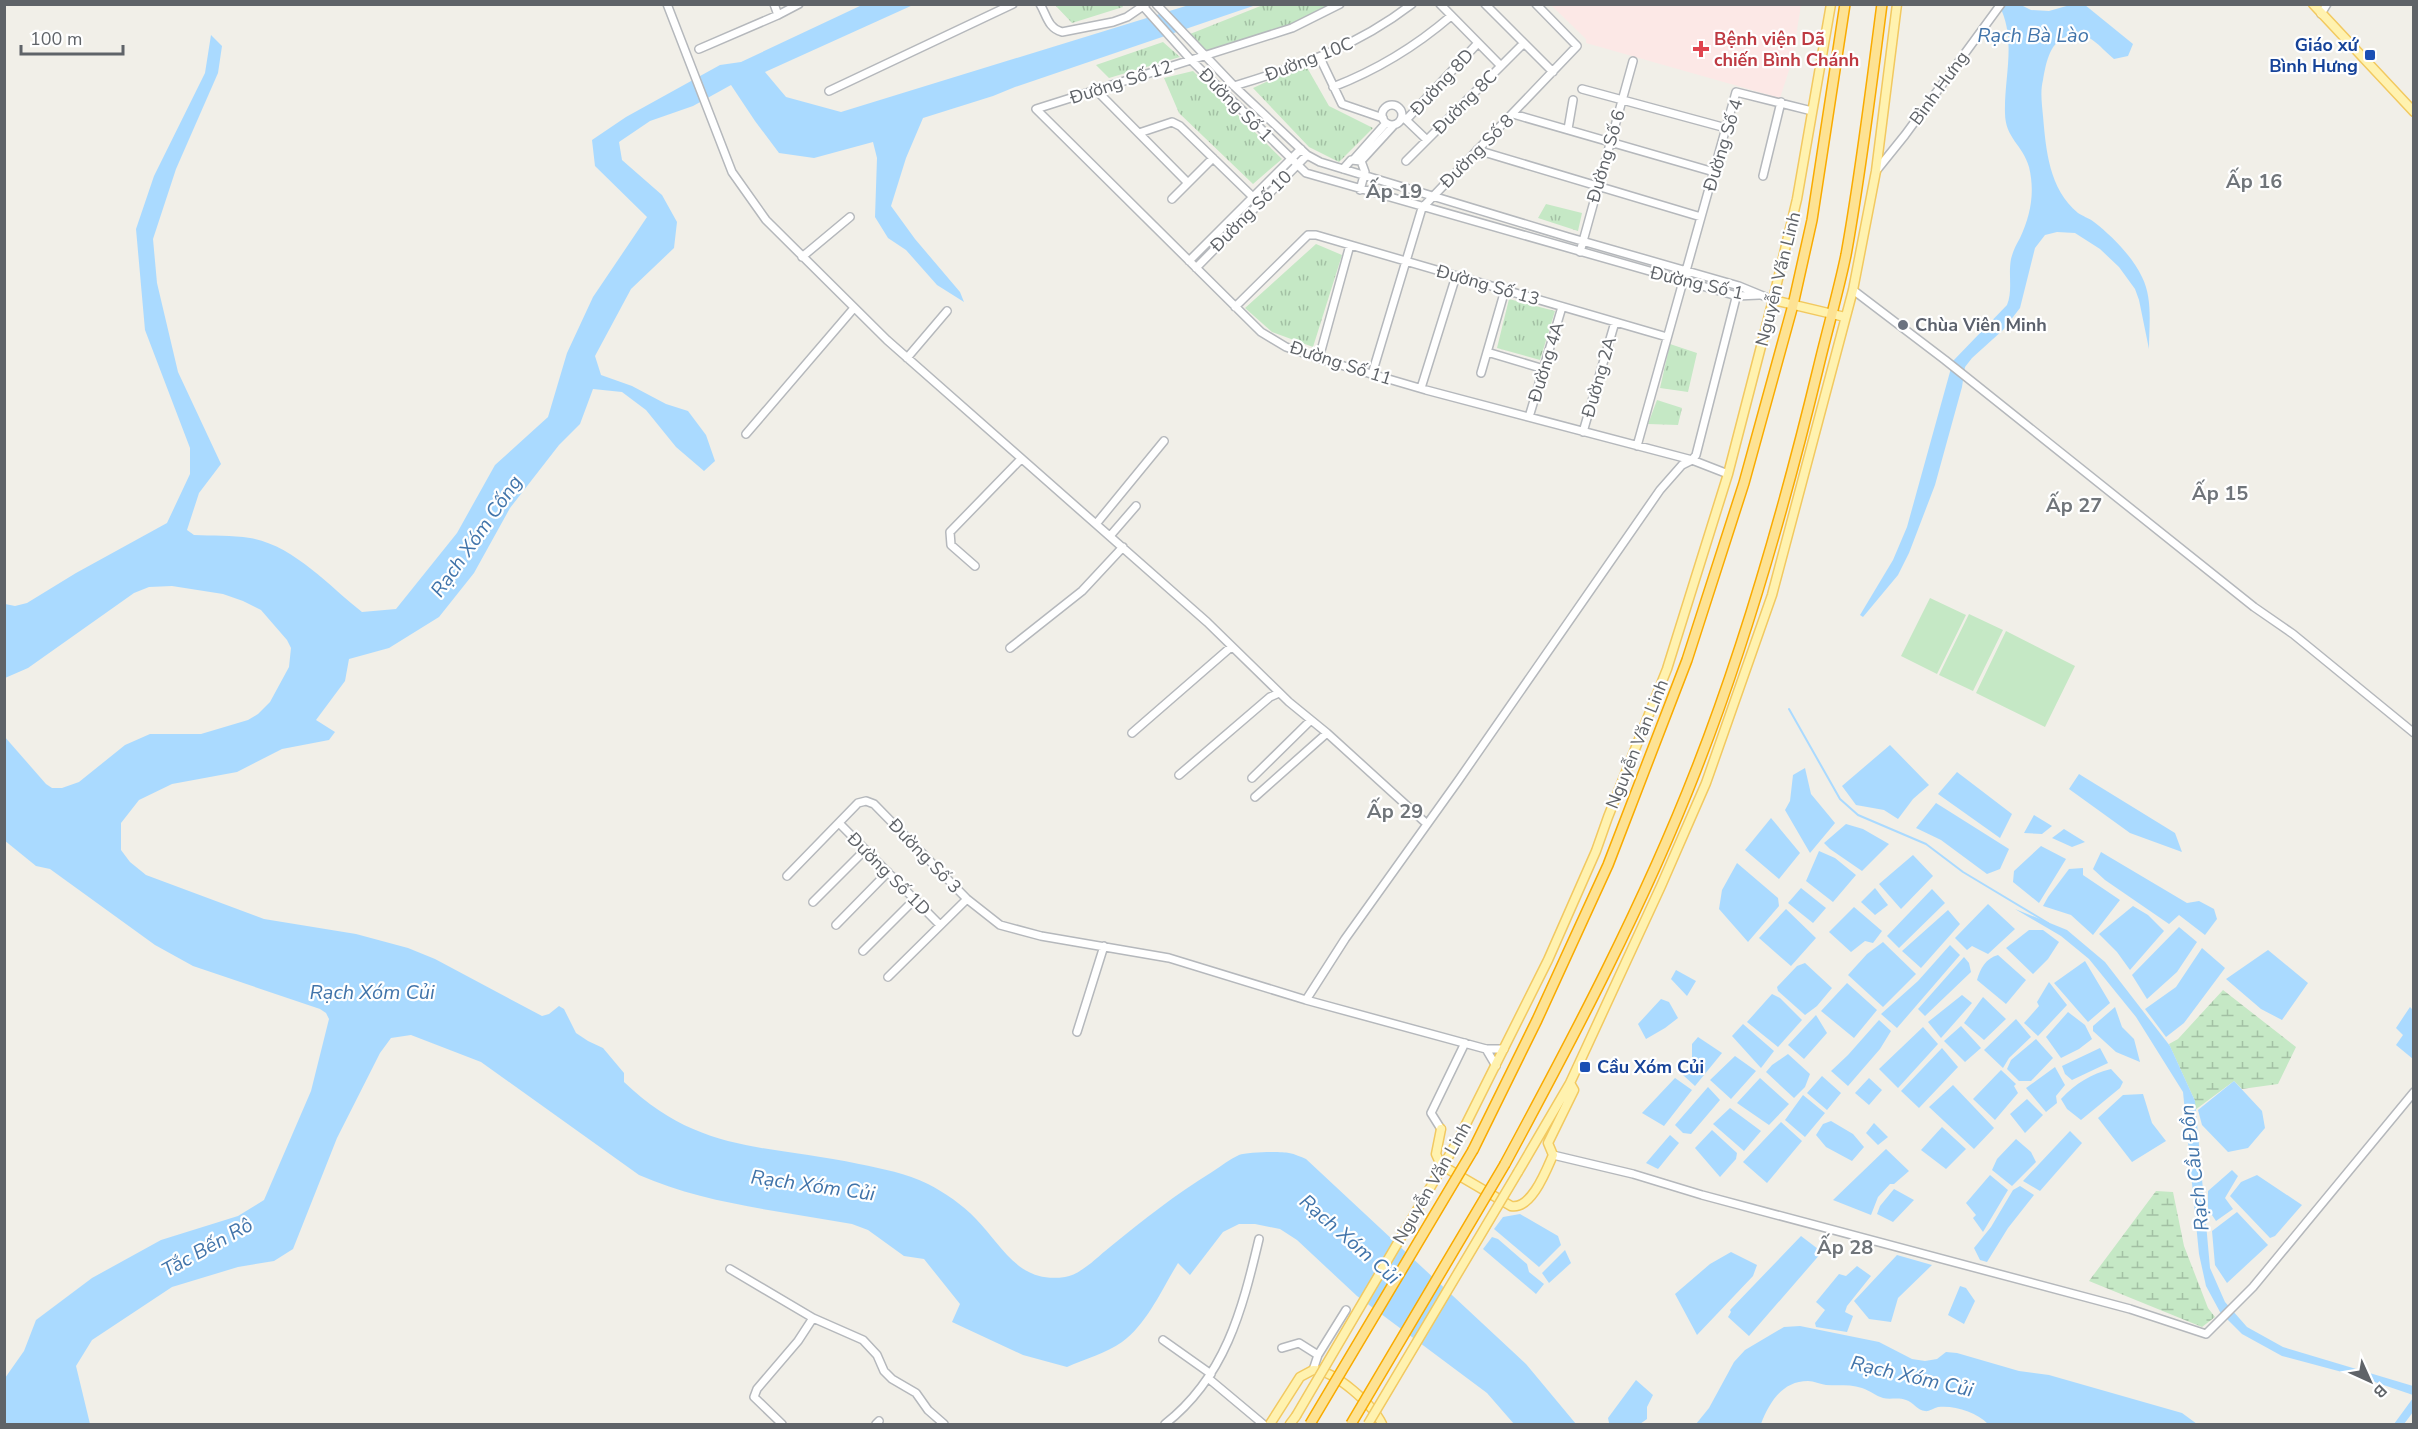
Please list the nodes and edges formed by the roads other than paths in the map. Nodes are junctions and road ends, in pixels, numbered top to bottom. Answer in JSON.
{"nodes":[{"id":1,"x":667,"y":4,"type":"edge"},
{"id":2,"x":774,"y":4,"type":"edge"},
{"id":3,"x":799,"y":4,"type":"edge"},
{"id":4,"x":1013,"y":4,"type":"edge"},
{"id":5,"x":1040,"y":4,"type":"edge"},
{"id":6,"x":1340,"y":4,"type":"edge"},
{"id":7,"x":1412,"y":4,"type":"edge"},
{"id":8,"x":1440,"y":4,"type":"edge"},
{"id":9,"x":1485,"y":4,"type":"edge"},
{"id":10,"x":1536,"y":4,"type":"edge"},
{"id":11,"x":1831,"y":4,"type":"edge"},
{"id":12,"x":1845,"y":4,"type":"edge"},
{"id":13,"x":1882,"y":4,"type":"edge"},
{"id":14,"x":1897,"y":4,"type":"edge"},
{"id":15,"x":2001,"y":4,"type":"edge"},
{"id":16,"x":2313,"y":4,"type":"edge"},
{"id":17,"x":2327,"y":4,"type":"edge"},
{"id":18,"x":1143,"y":5,"type":"edge"},
{"id":19,"x":1157,"y":5,"type":"edge"},
{"id":20,"x":2321,"y":14,"type":"junction"},
{"id":21,"x":778,"y":15,"type":"junction"},
{"id":22,"x":1451,"y":16,"type":"junction"},
{"id":23,"x":1478,"y":43,"type":"junction"},
{"id":24,"x":1524,"y":43,"type":"junction"},
{"id":25,"x":699,"y":49,"type":"dead end"},
{"id":26,"x":1204,"y":56,"type":"junction"},
{"id":27,"x":1320,"y":58,"type":"junction"},
{"id":28,"x":1191,"y":60,"type":"junction"},
{"id":29,"x":1633,"y":61,"type":"dead end"},
{"id":30,"x":1501,"y":66,"type":"junction"},
{"id":31,"x":1553,"y":72,"type":"junction"},
{"id":32,"x":1234,"y":86,"type":"junction"},
{"id":33,"x":1333,"y":87,"type":"junction"},
{"id":34,"x":1582,"y":89,"type":"dead end"},
{"id":35,"x":1096,"y":90,"type":"junction"},
{"id":36,"x":829,"y":91,"type":"dead end"},
{"id":37,"x":1573,"y":100,"type":"dead end"},
{"id":38,"x":1622,"y":100,"type":"junction"},
{"id":39,"x":1781,"y":102,"type":"junction"},
{"id":40,"x":1036,"y":109,"type":"joint"},
{"id":41,"x":1812,"y":111,"type":"junction"},
{"id":42,"x":2414,"y":112,"type":"edge"},
{"id":43,"x":1513,"y":114,"type":"junction"},
{"id":44,"x":1404,"y":118,"type":"junction"},
{"id":45,"x":1388,"y":122,"type":"junction"},
{"id":46,"x":1726,"y":128,"type":"junction"},
{"id":47,"x":1568,"y":129,"type":"junction"},
{"id":48,"x":1139,"y":134,"type":"junction"},
{"id":49,"x":1427,"y":140,"type":"junction"},
{"id":50,"x":1610,"y":141,"type":"junction"},
{"id":51,"x":1301,"y":149,"type":"junction"},
{"id":52,"x":1477,"y":150,"type":"junction"},
{"id":53,"x":1307,"y":155,"type":"junction"},
{"id":54,"x":1213,"y":158,"type":"junction"},
{"id":55,"x":1290,"y":159,"type":"junction"},
{"id":56,"x":1358,"y":160,"type":"junction"},
{"id":57,"x":1406,"y":161,"type":"dead end"},
{"id":58,"x":1297,"y":166,"type":"junction"},
{"id":59,"x":1343,"y":169,"type":"junction"},
{"id":60,"x":1876,"y":171,"type":"junction"},
{"id":61,"x":1714,"y":172,"type":"junction"},
{"id":62,"x":1364,"y":176,"type":"junction"},
{"id":63,"x":1763,"y":177,"type":"dead end"},
{"id":64,"x":1188,"y":183,"type":"junction"},
{"id":65,"x":1597,"y":185,"type":"junction"},
{"id":66,"x":1360,"y":190,"type":"junction"},
{"id":67,"x":1432,"y":196,"type":"junction"},
{"id":68,"x":1253,"y":197,"type":"junction"},
{"id":69,"x":1172,"y":199,"type":"dead end"},
{"id":70,"x":1259,"y":204,"type":"junction"},
{"id":71,"x":1422,"y":207,"type":"junction"},
{"id":72,"x":850,"y":216,"type":"dead end"},
{"id":73,"x":1701,"y":217,"type":"junction"},
{"id":74,"x":1583,"y":242,"type":"junction"},
{"id":75,"x":1350,"y":245,"type":"junction"},
{"id":76,"x":1580,"y":252,"type":"junction"},
{"id":77,"x":802,"y":257,"type":"junction"},
{"id":78,"x":1189,"y":261,"type":"junction"},
{"id":79,"x":1404,"y":261,"type":"junction"},
{"id":80,"x":1196,"y":267,"type":"junction"},
{"id":81,"x":1686,"y":271,"type":"junction"},
{"id":82,"x":1456,"y":276,"type":"junction"},
{"id":83,"x":1683,"y":281,"type":"junction"},
{"id":84,"x":1739,"y":286,"type":"junction"},
{"id":85,"x":1505,"y":290,"type":"junction"},
{"id":86,"x":1853,"y":290,"type":"junction"},
{"id":87,"x":1759,"y":295,"type":"junction"},
{"id":88,"x":1737,"y":296,"type":"junction"},
{"id":89,"x":1773,"y":300,"type":"junction"},
{"id":90,"x":1793,"y":305,"type":"junction"},
{"id":91,"x":1235,"y":307,"type":"junction"},
{"id":92,"x":1562,"y":307,"type":"junction"},
{"id":93,"x":854,"y":308,"type":"junction"},
{"id":94,"x":947,"y":311,"type":"dead end"},
{"id":95,"x":1831,"y":314,"type":"junction"},
{"id":96,"x":1845,"y":317,"type":"junction"},
{"id":97,"x":1615,"y":322,"type":"junction"},
{"id":98,"x":1667,"y":338,"type":"junction"},
{"id":99,"x":1487,"y":352,"type":"junction"},
{"id":100,"x":907,"y":358,"type":"junction"},
{"id":101,"x":1319,"y":358,"type":"junction"},
{"id":102,"x":1544,"y":369,"type":"junction"},
{"id":103,"x":1481,"y":373,"type":"dead end"},
{"id":104,"x":1372,"y":374,"type":"junction"},
{"id":105,"x":1422,"y":388,"type":"junction"},
{"id":106,"x":1529,"y":417,"type":"junction"},
{"id":107,"x":1583,"y":432,"type":"junction"},
{"id":108,"x":746,"y":434,"type":"dead end"},
{"id":109,"x":1164,"y":441,"type":"dead end"},
{"id":110,"x":1637,"y":446,"type":"junction"},
{"id":111,"x":1022,"y":459,"type":"junction"},
{"id":112,"x":1692,"y":460,"type":"junction"},
{"id":113,"x":1728,"y":474,"type":"junction"},
{"id":114,"x":1136,"y":506,"type":"dead end"},
{"id":115,"x":1096,"y":524,"type":"junction"},
{"id":116,"x":1110,"y":536,"type":"junction"},
{"id":117,"x":1123,"y":547,"type":"junction"},
{"id":118,"x":975,"y":566,"type":"dead end"},
{"id":119,"x":1231,"y":647,"type":"junction"},
{"id":120,"x":1010,"y":648,"type":"dead end"},
{"id":121,"x":1279,"y":693,"type":"junction"},
{"id":122,"x":1311,"y":720,"type":"junction"},
{"id":123,"x":1132,"y":733,"type":"dead end"},
{"id":124,"x":1328,"y":733,"type":"junction"},
{"id":125,"x":2414,"y":733,"type":"edge"},
{"id":126,"x":1179,"y":775,"type":"dead end"},
{"id":127,"x":1252,"y":778,"type":"dead end"},
{"id":128,"x":1255,"y":797,"type":"dead end"},
{"id":129,"x":839,"y":824,"type":"junction"},
{"id":130,"x":1427,"y":824,"type":"junction"},
{"id":131,"x":865,"y":850,"type":"junction"},
{"id":132,"x":888,"y":872,"type":"junction"},
{"id":133,"x":787,"y":876,"type":"dead end"},
{"id":134,"x":915,"y":899,"type":"junction"},
{"id":135,"x":967,"y":899,"type":"junction"},
{"id":136,"x":813,"y":902,"type":"dead end"},
{"id":137,"x":837,"y":925,"type":"dead end"},
{"id":138,"x":940,"y":925,"type":"junction"},
{"id":139,"x":1104,"y":946,"type":"junction"},
{"id":140,"x":863,"y":951,"type":"dead end"},
{"id":141,"x":888,"y":976,"type":"dead end"},
{"id":142,"x":1306,"y":1000,"type":"junction"},
{"id":143,"x":1077,"y":1032,"type":"dead end"},
{"id":144,"x":1465,"y":1043,"type":"junction"},
{"id":145,"x":1486,"y":1049,"type":"junction"},
{"id":146,"x":1504,"y":1049,"type":"junction"},
{"id":147,"x":1496,"y":1066,"type":"junction"},
{"id":148,"x":1570,"y":1083,"type":"junction"},
{"id":149,"x":2414,"y":1092,"type":"edge"},
{"id":150,"x":1441,"y":1129,"type":"joint"},
{"id":151,"x":1553,"y":1155,"type":"junction"},
{"id":152,"x":1259,"y":1239,"type":"dead end"},
{"id":153,"x":730,"y":1269,"type":"dead end"},
{"id":154,"x":1346,"y":1310,"type":"dead end"},
{"id":155,"x":813,"y":1318,"type":"junction"},
{"id":156,"x":1163,"y":1340,"type":"dead end"},
{"id":157,"x":1282,"y":1348,"type":"dead end"},
{"id":158,"x":1318,"y":1355,"type":"junction"},
{"id":159,"x":1313,"y":1370,"type":"junction"},
{"id":160,"x":1210,"y":1376,"type":"junction"},
{"id":161,"x":1310,"y":1424,"type":"edge"},
{"id":162,"x":782,"y":1425,"type":"edge"},
{"id":163,"x":944,"y":1425,"type":"edge"},
{"id":164,"x":1165,"y":1425,"type":"edge"},
{"id":165,"x":1263,"y":1425,"type":"edge"},
{"id":166,"x":1270,"y":1425,"type":"edge"},
{"id":167,"x":1290,"y":1425,"type":"edge"},
{"id":168,"x":1351,"y":1425,"type":"edge"},
{"id":169,"x":1368,"y":1425,"type":"edge"},
{"id":170,"x":1382,"y":1425,"type":"edge"}],
"edges":[{"from":1,"to":77,"type":"street"},
{"from":2,"to":21,"type":"street"},
{"from":3,"to":21,"type":"street"},
{"from":4,"to":36,"type":"street"},
{"from":5,"to":18,"type":"street"},
{"from":6,"to":26,"type":"street","name":"Đường Số 12"},
{"from":7,"to":27,"type":"street","name":"Đường 10C"},
{"from":8,"to":22,"type":"street"},
{"from":9,"to":24,"type":"street"},
{"from":10,"to":31,"type":"street","name":"Đường Số 8"},
{"from":11,"to":41,"type":"main road","name":"Nguyễn Văn Linh"},
{"from":12,"to":90,"type":"highway","name":"Nguyễn Văn Linh"},
{"from":13,"to":95,"type":"highway"},
{"from":14,"to":60,"type":"main road"},
{"from":15,"to":60,"type":"street","name":"Bình Hưng"},
{"from":16,"to":20,"type":"main road"},
{"from":17,"to":20,"type":"street"},
{"from":18,"to":28,"type":"street","name":"Đường Số 1"},
{"from":19,"to":26,"type":"street","name":"Đường Số 1"},
{"from":20,"to":42,"type":"main road"},
{"from":21,"to":25,"type":"street"},
{"from":22,"to":23,"type":"street"},
{"from":22,"to":33,"type":"street"},
{"from":23,"to":30,"type":"street"},
{"from":23,"to":44,"type":"street","name":"Đường 8D"},
{"from":24,"to":30,"type":"street","name":"Đường 8C"},
{"from":24,"to":31,"type":"street"},
{"from":26,"to":28,"type":"street","name":"Đường Số 12"},
{"from":26,"to":32,"type":"street","name":"Đường Số 1"},
{"from":27,"to":32,"type":"street","name":"Đường 10C"},
{"from":27,"to":33,"type":"street"},
{"from":28,"to":35,"type":"street","name":"Đường Số 12"},
{"from":28,"to":55,"type":"street","name":"Đường Số 1"},
{"from":29,"to":38,"type":"street","name":"Đường Số 6"},
{"from":30,"to":49,"type":"street","name":"Đường 8C"},
{"from":31,"to":43,"type":"street","name":"Đường Số 8"},
{"from":32,"to":51,"type":"street","name":"Đường Số 1"},
{"from":33,"to":45,"type":"street"},
{"from":34,"to":38,"type":"street"},
{"from":35,"to":40,"type":"street","name":"Đường Số 12"},
{"from":35,"to":48,"type":"street"},
{"from":37,"to":47,"type":"street"},
{"from":38,"to":46,"type":"street"},
{"from":38,"to":50,"type":"street","name":"Đường Số 6"},
{"from":39,"to":41,"type":"street","name":"Đường Số 4"},
{"from":39,"to":46,"type":"street","name":"Đường Số 4"},
{"from":39,"to":63,"type":"street"},
{"from":40,"to":78,"type":"street","name":"Đường Số 11"},
{"from":41,"to":89,"type":"main road","name":"Nguyễn Văn Linh"},
{"from":43,"to":47,"type":"street"},
{"from":43,"to":52,"type":"street","name":"Đường Số 8"},
{"from":44,"to":45,"type":"street"},
{"from":44,"to":45,"type":"street"},
{"from":44,"to":49,"type":"street"},
{"from":45,"to":56,"type":"street","name":"Đường 8D"},
{"from":46,"to":61,"type":"street","name":"Đường Số 4"},
{"from":47,"to":50,"type":"street"},
{"from":48,"to":54,"type":"street"},
{"from":48,"to":64,"type":"street"},
{"from":49,"to":57,"type":"street","name":"Đường 8C"},
{"from":50,"to":61,"type":"street"},
{"from":50,"to":65,"type":"street","name":"Đường Số 6"},
{"from":51,"to":53,"type":"street","name":"Đường Số 1"},
{"from":51,"to":55,"type":"street","name":"Đường Số 10"},
{"from":52,"to":65,"type":"street"},
{"from":52,"to":67,"type":"street","name":"Đường Số 8"},
{"from":53,"to":58,"type":"street","name":"Đường Số 10"},
{"from":53,"to":59,"type":"street","name":"Đường Số 1"},
{"from":54,"to":64,"type":"street"},
{"from":54,"to":68,"type":"street"},
{"from":55,"to":58,"type":"street","name":"Đường Số 1"},
{"from":55,"to":68,"type":"street","name":"Đường Số 10"},
{"from":56,"to":59,"type":"street","name":"Đường 8D"},
{"from":56,"to":62,"type":"street"},
{"from":58,"to":66,"type":"street","name":"Đường Số 1"},
{"from":58,"to":70,"type":"street","name":"Đường Số 10"},
{"from":59,"to":62,"type":"street","name":"Đường Số 1"},
{"from":60,"to":86,"type":"main road"},
{"from":61,"to":73,"type":"street","name":"Đường Số 4"},
{"from":62,"to":66,"type":"street"},
{"from":62,"to":67,"type":"street","name":"Đường Số 1"},
{"from":64,"to":69,"type":"street"},
{"from":65,"to":73,"type":"street"},
{"from":65,"to":74,"type":"street","name":"Đường Số 6"},
{"from":66,"to":71,"type":"street","name":"Đường Số 1"},
{"from":67,"to":71,"type":"street","name":"Đường Số 8"},
{"from":67,"to":74,"type":"street","name":"Đường Số 1"},
{"from":68,"to":70,"type":"street"},
{"from":68,"to":78,"type":"street","name":"Đường Số 10"},
{"from":70,"to":80,"type":"street","name":"Đường Số 10"},
{"from":71,"to":76,"type":"street","name":"Đường Số 1"},
{"from":71,"to":79,"type":"street","name":"Đường Số 8"},
{"from":72,"to":77,"type":"street"},
{"from":73,"to":81,"type":"street","name":"Đường Số 4"},
{"from":74,"to":76,"type":"street","name":"Đường Số 6"},
{"from":74,"to":81,"type":"street","name":"Đường Số 1"},
{"from":75,"to":79,"type":"street","name":"Đường Số 13"},
{"from":75,"to":91,"type":"street","name":"Đường Số 13"},
{"from":75,"to":101,"type":"street"},
{"from":76,"to":83,"type":"street","name":"Đường Số 1"},
{"from":77,"to":93,"type":"street"},
{"from":78,"to":80,"type":"street","name":"Đường Số 11"},
{"from":79,"to":82,"type":"street","name":"Đường Số 13"},
{"from":79,"to":104,"type":"street","name":"Đường Số 8"},
{"from":80,"to":91,"type":"street","name":"Đường Số 11"},
{"from":81,"to":83,"type":"street","name":"Đường Số 4"},
{"from":81,"to":84,"type":"street","name":"Đường Số 1"},
{"from":82,"to":85,"type":"street","name":"Đường Số 13"},
{"from":82,"to":105,"type":"street"},
{"from":83,"to":88,"type":"street","name":"Đường Số 1"},
{"from":83,"to":98,"type":"street","name":"Đường Số 4"},
{"from":84,"to":87,"type":"street","name":"Đường Số 1"},
{"from":84,"to":88,"type":"street"},
{"from":85,"to":92,"type":"street","name":"Đường Số 13"},
{"from":85,"to":99,"type":"street"},
{"from":86,"to":96,"type":"main road"},
{"from":86,"to":125,"type":"street"},
{"from":87,"to":88,"type":"street","name":"Đường Số 1"},
{"from":87,"to":89,"type":"street","name":"Đường Số 1"},
{"from":88,"to":112,"type":"street"},
{"from":89,"to":90,"type":"main road"},
{"from":89,"to":113,"type":"main road","name":"Nguyễn Văn Linh"},
{"from":90,"to":95,"type":"main road"},
{"from":90,"to":161,"type":"highway","name":"Nguyễn Văn Linh","bridge":true},
{"from":91,"to":101,"type":"street","name":"Đường Số 11"},
{"from":92,"to":97,"type":"street","name":"Đường Số 13"},
{"from":92,"to":102,"type":"street","name":"Đường 4A"},
{"from":93,"to":100,"type":"street"},
{"from":93,"to":108,"type":"street"},
{"from":94,"to":100,"type":"street"},
{"from":95,"to":96,"type":"main road"},
{"from":95,"to":168,"type":"highway","bridge":true},
{"from":96,"to":148,"type":"main road"},
{"from":97,"to":98,"type":"street","name":"Đường Số 13"},
{"from":97,"to":107,"type":"street","name":"Đường 2A"},
{"from":98,"to":110,"type":"street","name":"Đường Số 4"},
{"from":99,"to":102,"type":"street"},
{"from":99,"to":103,"type":"street"},
{"from":100,"to":111,"type":"street"},
{"from":101,"to":104,"type":"street","name":"Đường Số 11"},
{"from":102,"to":106,"type":"street","name":"Đường 4A"},
{"from":104,"to":105,"type":"street","name":"Đường Số 11"},
{"from":105,"to":106,"type":"street","name":"Đường Số 11"},
{"from":106,"to":107,"type":"street","name":"Đường Số 11"},
{"from":107,"to":110,"type":"street","name":"Đường Số 11"},
{"from":109,"to":115,"type":"street"},
{"from":110,"to":112,"type":"street","name":"Đường Số 11"},
{"from":111,"to":115,"type":"street"},
{"from":111,"to":118,"type":"street"},
{"from":112,"to":113,"type":"street","name":"Đường Số 11"},
{"from":112,"to":130,"type":"street"},
{"from":113,"to":146,"type":"main road","name":"Nguyễn Văn Linh"},
{"from":114,"to":116,"type":"street"},
{"from":115,"to":116,"type":"street"},
{"from":116,"to":117,"type":"street"},
{"from":117,"to":119,"type":"street"},
{"from":117,"to":120,"type":"street"},
{"from":119,"to":121,"type":"street"},
{"from":119,"to":123,"type":"street"},
{"from":121,"to":122,"type":"street"},
{"from":121,"to":126,"type":"street"},
{"from":122,"to":124,"type":"street"},
{"from":122,"to":127,"type":"street"},
{"from":124,"to":128,"type":"street"},
{"from":124,"to":130,"type":"street"},
{"from":129,"to":131,"type":"street","name":"Đường Số 1D"},
{"from":129,"to":133,"type":"street"},
{"from":129,"to":135,"type":"street","name":"Đường Số 3"},
{"from":130,"to":142,"type":"street"},
{"from":131,"to":132,"type":"street","name":"Đường Số 1D"},
{"from":131,"to":136,"type":"street"},
{"from":132,"to":134,"type":"street","name":"Đường Số 1D"},
{"from":132,"to":137,"type":"street"},
{"from":134,"to":138,"type":"street","name":"Đường Số 1D"},
{"from":134,"to":140,"type":"street"},
{"from":135,"to":138,"type":"street"},
{"from":135,"to":139,"type":"street","name":"Đường Số 3"},
{"from":138,"to":141,"type":"street"},
{"from":139,"to":142,"type":"street","name":"Đường Số 3"},
{"from":139,"to":143,"type":"street"},
{"from":142,"to":144,"type":"street","name":"Đường Số 3"},
{"from":144,"to":145,"type":"street","name":"Đường Số 3"},
{"from":144,"to":150,"type":"street"},
{"from":145,"to":146,"type":"street","name":"Đường Số 3"},
{"from":145,"to":147,"type":"street"},
{"from":146,"to":147,"type":"main road","name":"Nguyễn Văn Linh"},
{"from":147,"to":167,"type":"main road","name":"Nguyễn Văn Linh","bridge":true},
{"from":148,"to":151,"type":"main road"},
{"from":148,"to":169,"type":"main road","bridge":true},
{"from":149,"to":151,"type":"street"},
{"from":150,"to":151,"type":"main road"},
{"from":152,"to":160,"type":"street"},
{"from":153,"to":155,"type":"street"},
{"from":154,"to":158,"type":"street"},
{"from":155,"to":162,"type":"street"},
{"from":155,"to":163,"type":"street"},
{"from":156,"to":160,"type":"street"},
{"from":157,"to":158,"type":"street"},
{"from":158,"to":159,"type":"street"},
{"from":159,"to":166,"type":"main road"},
{"from":159,"to":170,"type":"main road"},
{"from":160,"to":164,"type":"street"},
{"from":160,"to":165,"type":"street"}]}
